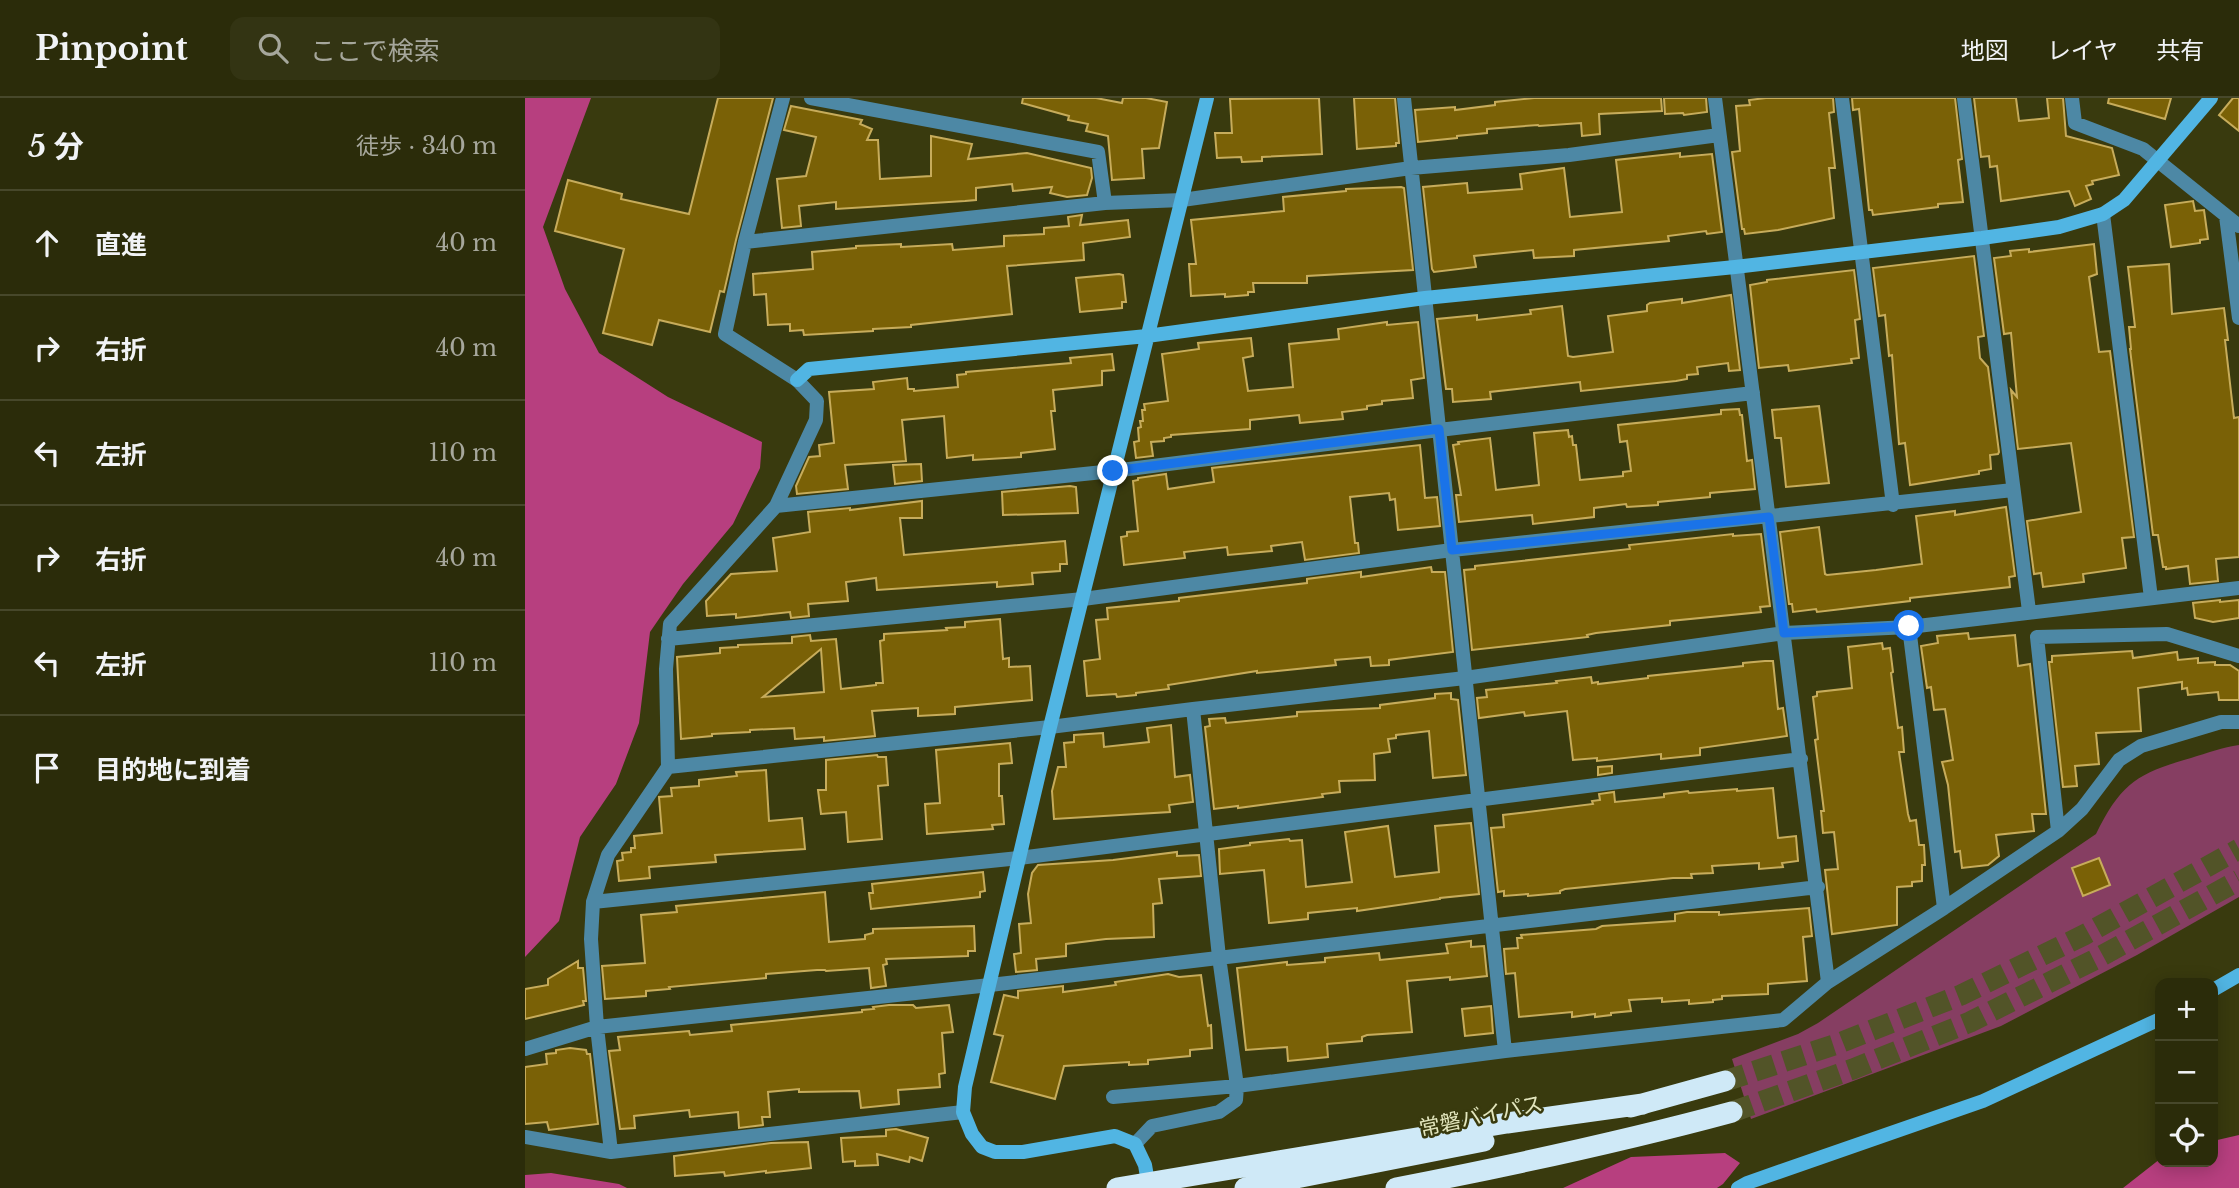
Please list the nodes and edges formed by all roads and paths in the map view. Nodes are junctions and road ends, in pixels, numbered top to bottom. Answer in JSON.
{"nodes":[{"id":1,"x":783,"y":98,"type":"edge"},
{"id":2,"x":811,"y":98,"type":"edge"},
{"id":3,"x":1207,"y":98,"type":"edge"},
{"id":4,"x":1404,"y":98,"type":"edge"},
{"id":5,"x":1715,"y":98,"type":"edge"},
{"id":6,"x":1842,"y":98,"type":"edge"},
{"id":7,"x":1964,"y":98,"type":"edge"},
{"id":8,"x":2072,"y":98,"type":"edge"},
{"id":9,"x":2211,"y":98,"type":"edge"},
{"id":10,"x":1719,"y":135,"type":"junction"},
{"id":11,"x":2159,"y":160,"type":"junction"},
{"id":12,"x":1411,"y":168,"type":"junction"},
{"id":13,"x":1182,"y":200,"type":"junction"},
{"id":14,"x":1105,"y":203,"type":"junction"},
{"id":15,"x":2103,"y":214,"type":"junction"},
{"id":16,"x":2226,"y":216,"type":"junction"},
{"id":17,"x":2239,"y":226,"type":"edge"},
{"id":18,"x":1982,"y":238,"type":"junction"},
{"id":19,"x":745,"y":242,"type":"junction"},
{"id":20,"x":1861,"y":251,"type":"junction"},
{"id":21,"x":1735,"y":267,"type":"junction"},
{"id":22,"x":1425,"y":298,"type":"junction"},
{"id":23,"x":2239,"y":318,"type":"edge"},
{"id":24,"x":1147,"y":336,"type":"junction"},
{"id":25,"x":797,"y":380,"type":"junction"},
{"id":26,"x":1753,"y":393,"type":"junction"},
{"id":27,"x":1439,"y":429,"type":"junction"},
{"id":28,"x":1113,"y":471,"type":"junction"},
{"id":29,"x":2013,"y":490,"type":"junction"},
{"id":30,"x":1893,"y":505,"type":"junction"},
{"id":31,"x":776,"y":506,"type":"junction"},
{"id":32,"x":1769,"y":517,"type":"junction"},
{"id":33,"x":1452,"y":550,"type":"junction"},
{"id":34,"x":2239,"y":588,"type":"edge"},
{"id":35,"x":2151,"y":598,"type":"junction"},
{"id":36,"x":1083,"y":599,"type":"junction"},
{"id":37,"x":2029,"y":611,"type":"junction"},
{"id":38,"x":1909,"y":626,"type":"junction"},
{"id":39,"x":1784,"y":633,"type":"junction"},
{"id":40,"x":668,"y":639,"type":"junction"},
{"id":41,"x":2239,"y":656,"type":"edge"},
{"id":42,"x":1465,"y":678,"type":"junction"},
{"id":43,"x":1192,"y":709,"type":"junction"},
{"id":44,"x":2239,"y":722,"type":"edge"},
{"id":45,"x":1050,"y":727,"type":"junction"},
{"id":46,"x":1801,"y":759,"type":"junction"},
{"id":47,"x":669,"y":767,"type":"junction"},
{"id":48,"x":1478,"y":799,"type":"junction"},
{"id":49,"x":2058,"y":831,"type":"junction"},
{"id":50,"x":1206,"y":835,"type":"junction"},
{"id":51,"x":1020,"y":858,"type":"junction"},
{"id":52,"x":1818,"y":887,"type":"junction"},
{"id":53,"x":593,"y":902,"type":"junction"},
{"id":54,"x":1944,"y":908,"type":"junction"},
{"id":55,"x":1492,"y":924,"type":"junction"},
{"id":56,"x":1219,"y":957,"type":"junction"},
{"id":57,"x":2239,"y":975,"type":"edge"},
{"id":58,"x":1828,"y":982,"type":"junction"},
{"id":59,"x":990,"y":985,"type":"junction"},
{"id":60,"x":2218,"y":987,"type":"edge"},
{"id":61,"x":2155,"y":1021,"type":"edge"},
{"id":62,"x":597,"y":1027,"type":"junction"},
{"id":63,"x":525,"y":1049,"type":"edge"},
{"id":64,"x":1505,"y":1051,"type":"junction"},
{"id":65,"x":1725,"y":1081,"type":"tunnel mouth"},
{"id":66,"x":1237,"y":1086,"type":"junction"},
{"id":67,"x":1113,"y":1097,"type":"dead end"},
{"id":68,"x":1643,"y":1104,"type":"junction"},
{"id":69,"x":963,"y":1112,"type":"junction"},
{"id":70,"x":1732,"y":1112,"type":"tunnel mouth"},
{"id":71,"x":1654,"y":1133,"type":"junction"},
{"id":72,"x":525,"y":1137,"type":"edge"},
{"id":73,"x":1135,"y":1144,"type":"junction"},
{"id":74,"x":611,"y":1152,"type":"junction"},
{"id":75,"x":1117,"y":1188,"type":"edge"},
{"id":76,"x":1149,"y":1188,"type":"edge"},
{"id":77,"x":1245,"y":1188,"type":"edge"},
{"id":78,"x":1397,"y":1188,"type":"edge"},
{"id":79,"x":1474,"y":1188,"type":"edge"},
{"id":80,"x":1738,"y":1188,"type":"edge"}],
"edges":[{"from":1,"to":19,"type":"street"},
{"from":2,"to":14,"type":"street"},
{"from":3,"to":13,"type":"street"},
{"from":4,"to":12,"type":"street"},
{"from":5,"to":10,"type":"street"},
{"from":6,"to":20,"type":"street"},
{"from":7,"to":18,"type":"street"},
{"from":8,"to":11,"type":"street"},
{"from":9,"to":11,"type":"street"},
{"from":10,"to":12,"type":"street"},
{"from":10,"to":21,"type":"street"},
{"from":11,"to":15,"type":"street"},
{"from":11,"to":16,"type":"street"},
{"from":12,"to":13,"type":"street"},
{"from":12,"to":22,"type":"street"},
{"from":13,"to":14,"type":"street"},
{"from":13,"to":24,"type":"street"},
{"from":14,"to":19,"type":"street"},
{"from":15,"to":18,"type":"street"},
{"from":15,"to":35,"type":"street"},
{"from":16,"to":17,"type":"street"},
{"from":16,"to":23,"type":"street"},
{"from":18,"to":20,"type":"street"},
{"from":18,"to":29,"type":"street"},
{"from":19,"to":25,"type":"street"},
{"from":20,"to":21,"type":"street"},
{"from":20,"to":30,"type":"street"},
{"from":21,"to":22,"type":"street"},
{"from":21,"to":26,"type":"street"},
{"from":22,"to":24,"type":"street"},
{"from":22,"to":27,"type":"street"},
{"from":24,"to":25,"type":"street"},
{"from":24,"to":28,"type":"street"},
{"from":25,"to":31,"type":"street"},
{"from":26,"to":27,"type":"street"},
{"from":26,"to":32,"type":"street"},
{"from":27,"to":28,"type":"street"},
{"from":27,"to":33,"type":"street"},
{"from":28,"to":31,"type":"street"},
{"from":28,"to":36,"type":"street"},
{"from":29,"to":30,"type":"street"},
{"from":29,"to":37,"type":"street"},
{"from":30,"to":32,"type":"street"},
{"from":31,"to":40,"type":"street"},
{"from":32,"to":33,"type":"street"},
{"from":32,"to":39,"type":"street"},
{"from":33,"to":36,"type":"street"},
{"from":33,"to":42,"type":"street"},
{"from":34,"to":35,"type":"street"},
{"from":35,"to":37,"type":"street"},
{"from":36,"to":40,"type":"street"},
{"from":36,"to":45,"type":"street"},
{"from":37,"to":38,"type":"street"},
{"from":38,"to":39,"type":"street"},
{"from":38,"to":54,"type":"street"},
{"from":39,"to":42,"type":"street"},
{"from":39,"to":46,"type":"street"},
{"from":40,"to":47,"type":"street"},
{"from":41,"to":49,"type":"street"},
{"from":42,"to":43,"type":"street"},
{"from":42,"to":48,"type":"street"},
{"from":43,"to":45,"type":"street"},
{"from":43,"to":50,"type":"street"},
{"from":44,"to":49,"type":"street"},
{"from":45,"to":47,"type":"street"},
{"from":45,"to":51,"type":"street"},
{"from":46,"to":48,"type":"street"},
{"from":46,"to":52,"type":"street"},
{"from":47,"to":53,"type":"street"},
{"from":48,"to":50,"type":"street"},
{"from":48,"to":55,"type":"street"},
{"from":49,"to":54,"type":"street"},
{"from":50,"to":51,"type":"street"},
{"from":50,"to":56,"type":"street"},
{"from":51,"to":53,"type":"street"},
{"from":51,"to":59,"type":"street"},
{"from":52,"to":55,"type":"street"},
{"from":52,"to":58,"type":"street"},
{"from":53,"to":62,"type":"street"},
{"from":54,"to":58,"type":"street"},
{"from":55,"to":56,"type":"street"},
{"from":55,"to":64,"type":"street"},
{"from":56,"to":59,"type":"street"},
{"from":56,"to":66,"type":"street"},
{"from":57,"to":60,"type":"street"},
{"from":58,"to":64,"type":"street"},
{"from":59,"to":62,"type":"street"},
{"from":59,"to":69,"type":"street"},
{"from":61,"to":80,"type":"street"},
{"from":62,"to":63,"type":"street"},
{"from":62,"to":74,"type":"street"},
{"from":64,"to":66,"type":"street"},
{"from":65,"to":68,"type":"highway","name":"常磐バイパス"},
{"from":66,"to":67,"type":"street"},
{"from":66,"to":73,"type":"street"},
{"from":68,"to":75,"type":"highway"},
{"from":68,"to":77,"type":"highway","name":"常磐バイパス"},
{"from":69,"to":73,"type":"street"},
{"from":69,"to":74,"type":"street"},
{"from":70,"to":71,"type":"highway"},
{"from":71,"to":78,"type":"highway"},
{"from":71,"to":79,"type":"highway"},
{"from":72,"to":74,"type":"street"},
{"from":73,"to":76,"type":"street"}]}
